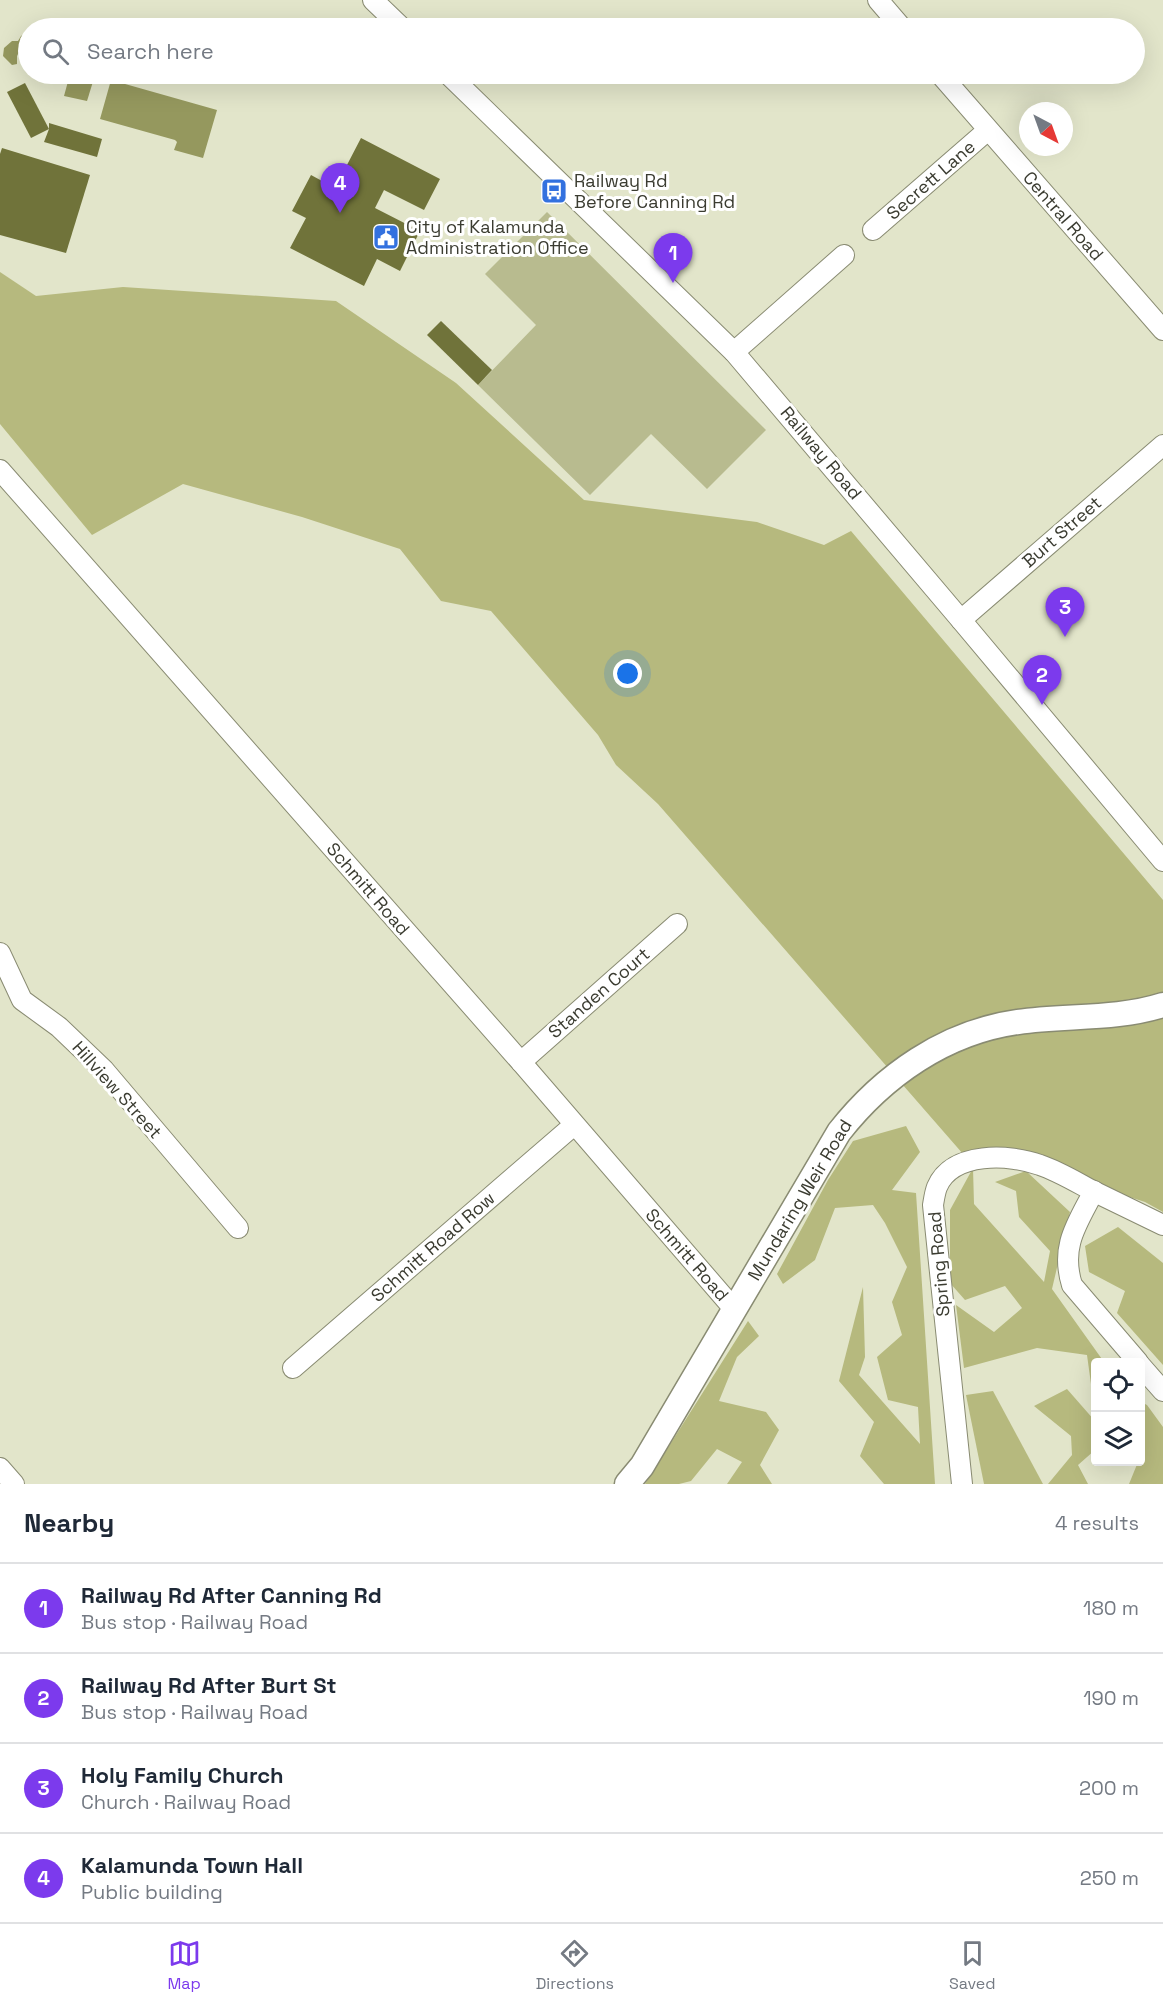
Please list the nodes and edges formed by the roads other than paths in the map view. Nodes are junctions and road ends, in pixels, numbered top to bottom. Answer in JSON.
{"nodes":[{"id":1,"x":373,"y":0,"type":"edge"},
{"id":2,"x":878,"y":0,"type":"edge"},
{"id":3,"x":392,"y":18,"type":"edge"},
{"id":4,"x":893,"y":18,"type":"edge"},
{"id":5,"x":458,"y":84,"type":"edge"},
{"id":6,"x":949,"y":84,"type":"edge"},
{"id":7,"x":988,"y":130,"type":"junction"},
{"id":8,"x":873,"y":230,"type":"dead end"},
{"id":9,"x":844,"y":255,"type":"dead end"},
{"id":10,"x":1163,"y":330,"type":"edge"},
{"id":11,"x":734,"y":352,"type":"junction"},
{"id":12,"x":1163,"y":445,"type":"edge"},
{"id":13,"x":0,"y":470,"type":"edge"},
{"id":14,"x":961,"y":620,"type":"junction"},
{"id":15,"x":1163,"y":861,"type":"edge"},
{"id":16,"x":677,"y":924,"type":"dead end"},
{"id":17,"x":0,"y":953,"type":"edge"},
{"id":18,"x":1163,"y":1005,"type":"edge"},
{"id":19,"x":521,"y":1062,"type":"junction"},
{"id":20,"x":574,"y":1125,"type":"junction"},
{"id":21,"x":1094,"y":1191,"type":"junction"},
{"id":22,"x":1163,"y":1225,"type":"edge"},
{"id":23,"x":238,"y":1228,"type":"dead end"},
{"id":24,"x":734,"y":1310,"type":"junction"},
{"id":25,"x":1134,"y":1358,"type":"edge"},
{"id":26,"x":293,"y":1368,"type":"dead end"},
{"id":27,"x":1145,"y":1371,"type":"edge"},
{"id":28,"x":1163,"y":1391,"type":"edge"},
{"id":29,"x":0,"y":1468,"type":"edge"},
{"id":30,"x":14,"y":1484,"type":"edge"},
{"id":31,"x":627,"y":1484,"type":"edge"},
{"id":32,"x":962,"y":1484,"type":"edge"}],
"edges":[{"from":1,"to":3,"type":"street"},
{"from":2,"to":4,"type":"street"},
{"from":5,"to":11,"type":"street","name":"Railway Road"},
{"from":6,"to":7,"type":"street","name":"Central Road"},
{"from":7,"to":8,"type":"street","name":"Secrett Lane"},
{"from":7,"to":10,"type":"street","name":"Central Road"},
{"from":9,"to":11,"type":"street"},
{"from":11,"to":14,"type":"street","name":"Railway Road"},
{"from":12,"to":14,"type":"street","name":"Burt Street"},
{"from":13,"to":19,"type":"street","name":"Schmitt Road"},
{"from":14,"to":15,"type":"street","name":"Railway Road"},
{"from":16,"to":19,"type":"street","name":"Standen Court"},
{"from":17,"to":23,"type":"street","name":"Hillview Street"},
{"from":18,"to":24,"type":"main road","name":"Mundaring Weir Road"},
{"from":19,"to":20,"type":"street","name":"Schmitt Road"},
{"from":20,"to":24,"type":"street","name":"Schmitt Road"},
{"from":20,"to":26,"type":"street","name":"Schmitt Road Row"},
{"from":21,"to":22,"type":"street","name":"Spring Road"},
{"from":21,"to":25,"type":"street"},
{"from":21,"to":32,"type":"street","name":"Spring Road"},
{"from":24,"to":31,"type":"main road","name":"Mundaring Weir Road"},
{"from":27,"to":28,"type":"street"},
{"from":29,"to":30,"type":"street"}]}
